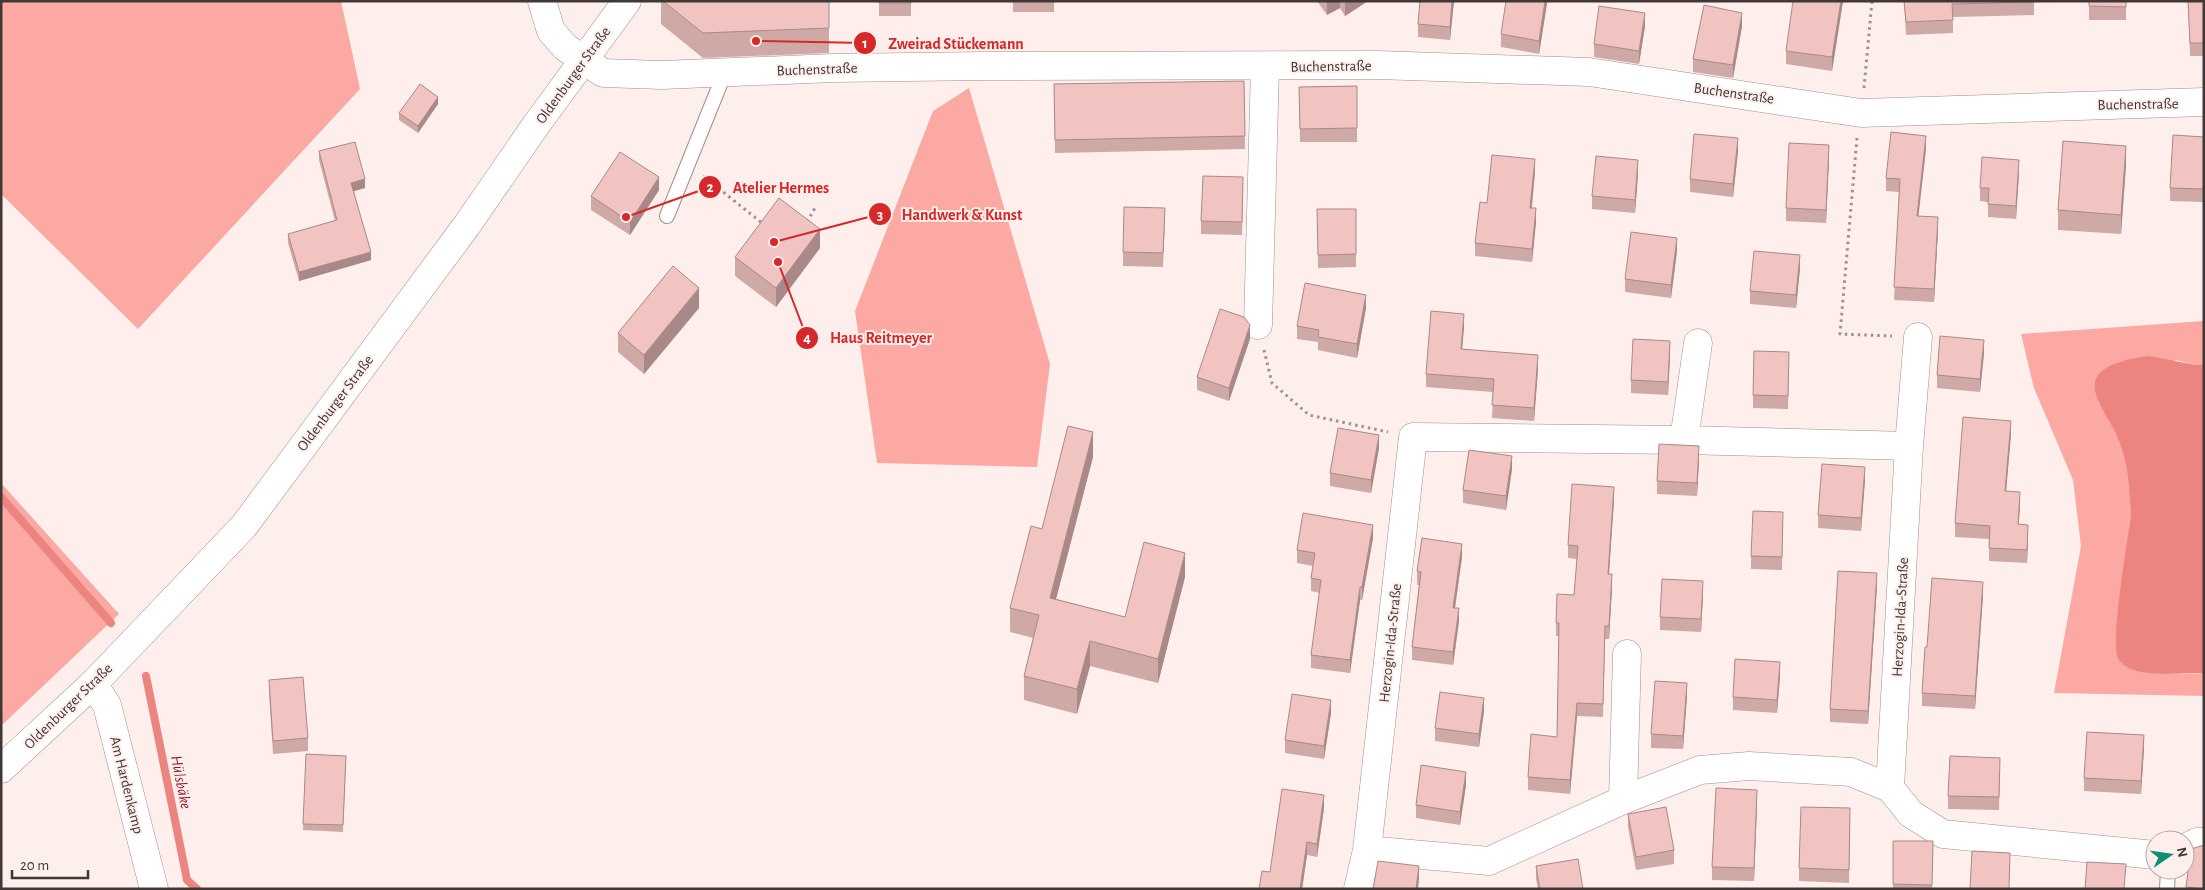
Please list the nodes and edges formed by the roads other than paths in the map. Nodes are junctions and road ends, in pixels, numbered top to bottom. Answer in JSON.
{"nodes":[{"id":1,"x":542,"y":1,"type":"edge"},
{"id":2,"x":627,"y":1,"type":"edge"},
{"id":3,"x":583,"y":60,"type":"junction"},
{"id":4,"x":1265,"y":67,"type":"junction"},
{"id":5,"x":725,"y":72,"type":"junction"},
{"id":6,"x":2204,"y":102,"type":"edge"},
{"id":7,"x":667,"y":216,"type":"dead end"},
{"id":8,"x":1258,"y":325,"type":"road end"},
{"id":9,"x":1918,"y":337,"type":"road end"},
{"id":10,"x":1698,"y":344,"type":"dead end"},
{"id":11,"x":1684,"y":440,"type":"junction"},
{"id":12,"x":1909,"y":446,"type":"junction"},
{"id":13,"x":1626,"y":654,"type":"dead end"},
{"id":14,"x":93,"y":684,"type":"junction"},
{"id":15,"x":1,"y":768,"type":"edge"},
{"id":16,"x":1890,"y":788,"type":"junction"},
{"id":17,"x":1623,"y":800,"type":"junction"},
{"id":18,"x":1367,"y":850,"type":"junction"},
{"id":19,"x":2145,"y":854,"type":"edge"},
{"id":20,"x":154,"y":889,"type":"edge"},
{"id":21,"x":1358,"y":889,"type":"edge"}],
"edges":[{"from":1,"to":3,"type":"street","name":"Buchenstraße"},
{"from":2,"to":3,"type":"street","name":"Oldenburger Straße"},
{"from":3,"to":5,"type":"street","name":"Buchenstraße"},
{"from":3,"to":14,"type":"street","name":"Oldenburger Straße"},
{"from":4,"to":5,"type":"street","name":"Buchenstraße"},
{"from":4,"to":6,"type":"street","name":"Buchenstraße"},
{"from":4,"to":8,"type":"street"},
{"from":5,"to":7,"type":"lane"},
{"from":9,"to":12,"type":"street","name":"Herzogin-Ida-Straße"},
{"from":10,"to":11,"type":"street"},
{"from":11,"to":12,"type":"street"},
{"from":11,"to":18,"type":"street","name":"Herzogin-Ida-Straße"},
{"from":12,"to":16,"type":"street","name":"Herzogin-Ida-Straße"},
{"from":13,"to":17,"type":"street"},
{"from":14,"to":15,"type":"street","name":"Oldenburger Straße"},
{"from":14,"to":20,"type":"street","name":"Am Hardenkamp"},
{"from":16,"to":17,"type":"street"},
{"from":16,"to":19,"type":"street"},
{"from":17,"to":18,"type":"street"},
{"from":18,"to":21,"type":"street","name":"Herzogin-Ida-Straße"}]}
